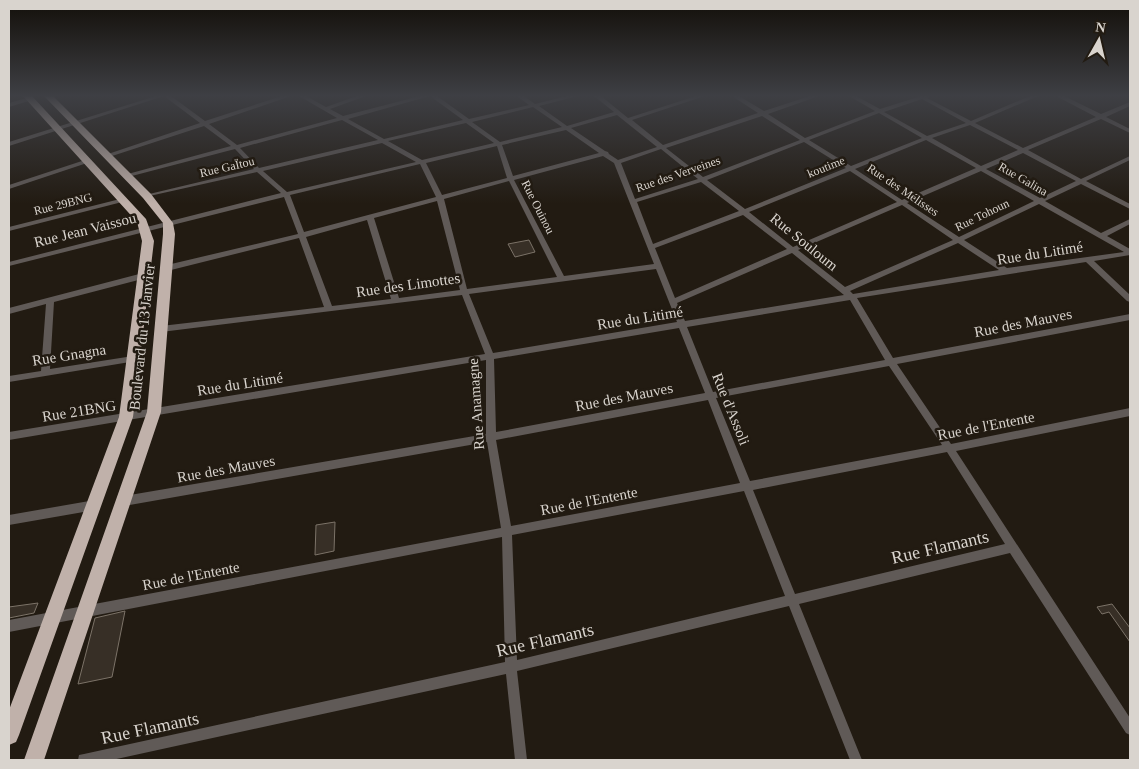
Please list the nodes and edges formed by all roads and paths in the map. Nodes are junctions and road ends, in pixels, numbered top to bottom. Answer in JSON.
{"nodes":[{"id":1,"x":49,"y":132,"type":"edge"},
{"id":2,"x":61,"y":132,"type":"edge"},
{"id":3,"x":84,"y":132,"type":"edge"},
{"id":4,"x":180,"y":132,"type":"edge"},
{"id":5,"x":215,"y":132,"type":"edge"},
{"id":6,"x":291,"y":132,"type":"edge"},
{"id":7,"x":367,"y":132,"type":"edge"},
{"id":8,"x":416,"y":132,"type":"edge"},
{"id":9,"x":482,"y":132,"type":"edge"},
{"id":10,"x":550,"y":132,"type":"edge"},
{"id":11,"x":572,"y":132,"type":"edge"},
{"id":12,"x":642,"y":132,"type":"edge"},
{"id":13,"x":709,"y":132,"type":"edge"},
{"id":14,"x":793,"y":132,"type":"edge"},
{"id":15,"x":827,"y":132,"type":"edge"},
{"id":16,"x":916,"y":132,"type":"edge"},
{"id":17,"x":944,"y":132,"type":"edge"},
{"id":18,"x":988,"y":132,"type":"edge"},
{"id":19,"x":1064,"y":132,"type":"edge"},
{"id":20,"x":926,"y":138,"type":"junction"},
{"id":21,"x":382,"y":140,"type":"junction"},
{"id":22,"x":806,"y":140,"type":"junction"},
{"id":23,"x":9,"y":144,"type":"edge"},
{"id":24,"x":499,"y":144,"type":"junction"},
{"id":25,"x":236,"y":147,"type":"junction"},
{"id":26,"x":662,"y":148,"type":"junction"},
{"id":27,"x":1024,"y":150,"type":"junction"},
{"id":28,"x":606,"y":153,"type":"junction"},
{"id":29,"x":107,"y":156,"type":"junction"},
{"id":30,"x":1130,"y":158,"type":"edge"},
{"id":31,"x":88,"y":161,"type":"junction"},
{"id":32,"x":617,"y":162,"type":"junction"},
{"id":33,"x":422,"y":163,"type":"junction"},
{"id":34,"x":981,"y":168,"type":"junction"},
{"id":35,"x":851,"y":169,"type":"junction"},
{"id":36,"x":259,"y":171,"type":"junction"},
{"id":37,"x":126,"y":176,"type":"junction"},
{"id":38,"x":510,"y":178,"type":"junction"},
{"id":39,"x":703,"y":179,"type":"junction"},
{"id":40,"x":1080,"y":180,"type":"junction"},
{"id":41,"x":9,"y":187,"type":"edge"},
{"id":42,"x":287,"y":195,"type":"junction"},
{"id":43,"x":147,"y":196,"type":"junction"},
{"id":44,"x":440,"y":198,"type":"junction"},
{"id":45,"x":124,"y":200,"type":"junction"},
{"id":46,"x":634,"y":201,"type":"junction"},
{"id":47,"x":1038,"y":201,"type":"junction"},
{"id":48,"x":903,"y":203,"type":"junction"},
{"id":49,"x":1130,"y":207,"type":"edge"},
{"id":50,"x":745,"y":212,"type":"junction"},
{"id":51,"x":370,"y":216,"type":"junction"},
{"id":52,"x":1130,"y":221,"type":"edge"},
{"id":53,"x":168,"y":223,"type":"junction"},
{"id":54,"x":9,"y":228,"type":"edge"},
{"id":55,"x":145,"y":228,"type":"junction"},
{"id":56,"x":302,"y":235,"type":"junction"},
{"id":57,"x":1101,"y":236,"type":"junction"},
{"id":58,"x":957,"y":240,"type":"junction"},
{"id":59,"x":652,"y":247,"type":"junction"},
{"id":60,"x":793,"y":250,"type":"junction"},
{"id":61,"x":1130,"y":252,"type":"edge"},
{"id":62,"x":1088,"y":259,"type":"junction"},
{"id":63,"x":9,"y":264,"type":"edge"},
{"id":64,"x":659,"y":266,"type":"junction"},
{"id":65,"x":167,"y":268,"type":"junction"},
{"id":66,"x":1006,"y":271,"type":"junction"},
{"id":67,"x":143,"y":276,"type":"junction"},
{"id":68,"x":562,"y":279,"type":"junction"},
{"id":69,"x":464,"y":291,"type":"junction"},
{"id":70,"x":843,"y":291,"type":"junction"},
{"id":71,"x":852,"y":297,"type":"junction"},
{"id":72,"x":50,"y":300,"type":"junction"},
{"id":73,"x":1130,"y":300,"type":"edge"},
{"id":74,"x":396,"y":301,"type":"junction"},
{"id":75,"x":672,"y":302,"type":"junction"},
{"id":76,"x":329,"y":309,"type":"junction"},
{"id":77,"x":9,"y":311,"type":"edge"},
{"id":78,"x":1130,"y":317,"type":"edge"},
{"id":79,"x":683,"y":324,"type":"junction"},
{"id":80,"x":161,"y":329,"type":"junction"},
{"id":81,"x":490,"y":356,"type":"junction"},
{"id":82,"x":133,"y":359,"type":"junction"},
{"id":83,"x":891,"y":362,"type":"junction"},
{"id":84,"x":45,"y":373,"type":"junction"},
{"id":85,"x":9,"y":379,"type":"edge"},
{"id":86,"x":710,"y":394,"type":"junction"},
{"id":87,"x":154,"y":412,"type":"junction"},
{"id":88,"x":1130,"y":412,"type":"edge"},
{"id":89,"x":126,"y":417,"type":"junction"},
{"id":90,"x":9,"y":436,"type":"edge"},
{"id":91,"x":491,"y":437,"type":"junction"},
{"id":92,"x":949,"y":448,"type":"junction"},
{"id":93,"x":747,"y":486,"type":"junction"},
{"id":94,"x":124,"y":501,"type":"junction"},
{"id":95,"x":95,"y":505,"type":"junction"},
{"id":96,"x":9,"y":520,"type":"edge"},
{"id":97,"x":506,"y":532,"type":"junction"},
{"id":98,"x":1013,"y":547,"type":"junction"},
{"id":99,"x":792,"y":599,"type":"junction"},
{"id":100,"x":87,"y":611,"type":"junction"},
{"id":101,"x":53,"y":618,"type":"junction"},
{"id":102,"x":9,"y":626,"type":"edge"},
{"id":103,"x":511,"y":667,"type":"junction"},
{"id":104,"x":1130,"y":729,"type":"edge"},
{"id":105,"x":9,"y":735,"type":"edge"},
{"id":106,"x":34,"y":760,"type":"edge"},
{"id":107,"x":84,"y":760,"type":"edge"},
{"id":108,"x":521,"y":760,"type":"edge"},
{"id":109,"x":856,"y":760,"type":"edge"}],
"edges":[{"from":1,"to":23,"type":"street"},
{"from":2,"to":31,"type":"highway"},
{"from":3,"to":29,"type":"highway"},
{"from":4,"to":29,"type":"street"},
{"from":5,"to":25,"type":"street"},
{"from":6,"to":25,"type":"street"},
{"from":7,"to":21,"type":"street"},
{"from":8,"to":21,"type":"street","name":"Rue GaÏtou"},
{"from":9,"to":24,"type":"street"},
{"from":10,"to":24,"type":"street","name":"Rue Jean Vaissou"},
{"from":11,"to":28,"type":"street","name":"Rue d'Assoli"},
{"from":12,"to":26,"type":"street","name":"Rue Souloum"},
{"from":13,"to":26,"type":"street"},
{"from":14,"to":22,"type":"street","name":"Rue des Mélisses"},
{"from":15,"to":22,"type":"street","name":"Rue des Verveines"},
{"from":16,"to":20,"type":"street","name":"Rue Galina"},
{"from":17,"to":20,"type":"street","name":"koutime"},
{"from":18,"to":27,"type":"street"},
{"from":19,"to":27,"type":"street"},
{"from":20,"to":34,"type":"street","name":"Rue Galina"},
{"from":20,"to":35,"type":"street","name":"koutime"},
{"from":21,"to":33,"type":"street"},
{"from":21,"to":36,"type":"street","name":"Rue GaÏtou"},
{"from":22,"to":35,"type":"street","name":"Rue des Mélisses"},
{"from":22,"to":39,"type":"street","name":"Rue des Verveines"},
{"from":24,"to":33,"type":"street","name":"Rue Jean Vaissou"},
{"from":24,"to":38,"type":"street","name":"Rue Ouinou"},
{"from":25,"to":36,"type":"street"},
{"from":25,"to":37,"type":"street"},
{"from":26,"to":32,"type":"street"},
{"from":26,"to":39,"type":"street","name":"Rue Souloum"},
{"from":27,"to":34,"type":"street"},
{"from":27,"to":40,"type":"street"},
{"from":28,"to":32,"type":"street","name":"Rue d'Assoli"},
{"from":28,"to":38,"type":"street"},
{"from":29,"to":37,"type":"highway"},
{"from":30,"to":40,"type":"street","name":"Rue Tohoun"},
{"from":31,"to":41,"type":"street"},
{"from":31,"to":45,"type":"highway"},
{"from":32,"to":46,"type":"street","name":"Rue d'Assoli"},
{"from":33,"to":42,"type":"street","name":"Rue Jean Vaissou"},
{"from":33,"to":44,"type":"street","name":"Rue Anamagne"},
{"from":34,"to":47,"type":"street","name":"Rue Galina"},
{"from":34,"to":48,"type":"street"},
{"from":35,"to":48,"type":"street","name":"Rue des Mélisses"},
{"from":35,"to":50,"type":"street","name":"koutime"},
{"from":36,"to":42,"type":"street"},
{"from":36,"to":43,"type":"street","name":"Rue GaÏtou"},
{"from":37,"to":43,"type":"highway"},
{"from":38,"to":44,"type":"street"},
{"from":38,"to":68,"type":"street","name":"Rue Ouinou"},
{"from":39,"to":46,"type":"street","name":"Rue des Verveines"},
{"from":39,"to":50,"type":"street","name":"Rue Souloum"},
{"from":40,"to":47,"type":"street","name":"Rue Tohoun"},
{"from":40,"to":49,"type":"street"},
{"from":42,"to":53,"type":"street","name":"Rue Jean Vaissou"},
{"from":42,"to":56,"type":"street"},
{"from":43,"to":53,"type":"highway"},
{"from":44,"to":51,"type":"street"},
{"from":44,"to":69,"type":"street","name":"Rue Anamagne"},
{"from":45,"to":54,"type":"street","name":"Rue 29BNG"},
{"from":45,"to":55,"type":"highway"},
{"from":46,"to":59,"type":"street","name":"Rue d'Assoli"},
{"from":47,"to":57,"type":"street","name":"Rue Galina"},
{"from":47,"to":58,"type":"street","name":"Rue Tohoun"},
{"from":48,"to":58,"type":"street","name":"Rue des Mélisses"},
{"from":48,"to":60,"type":"street"},
{"from":50,"to":59,"type":"street","name":"koutime"},
{"from":50,"to":60,"type":"street","name":"Rue Souloum"},
{"from":51,"to":56,"type":"street"},
{"from":51,"to":74,"type":"street"},
{"from":52,"to":57,"type":"street"},
{"from":53,"to":55,"type":"street","name":"Rue Jean Vaissou"},
{"from":53,"to":65,"type":"highway","name":"Boulevard du 13 Janvier"},
{"from":55,"to":63,"type":"street","name":"Rue Jean Vaissou"},
{"from":55,"to":67,"type":"highway","name":"Boulevard du 13 Janvier"},
{"from":56,"to":65,"type":"street"},
{"from":56,"to":76,"type":"street"},
{"from":57,"to":61,"type":"street","name":"Rue Galina"},
{"from":58,"to":66,"type":"street","name":"Rue des Mélisses"},
{"from":58,"to":70,"type":"street","name":"Rue Tohoun"},
{"from":59,"to":64,"type":"street","name":"Rue d'Assoli"},
{"from":60,"to":70,"type":"street","name":"Rue Souloum"},
{"from":60,"to":75,"type":"street"},
{"from":61,"to":62,"type":"street","name":"Rue du Litimé"},
{"from":62,"to":66,"type":"street","name":"Rue du Litimé"},
{"from":62,"to":73,"type":"street"},
{"from":64,"to":68,"type":"street","name":"Rue des Limottes"},
{"from":64,"to":75,"type":"street","name":"Rue d'Assoli"},
{"from":65,"to":80,"type":"highway","name":"Boulevard du 13 Janvier"},
{"from":66,"to":71,"type":"street","name":"Rue du Litimé"},
{"from":67,"to":72,"type":"street"},
{"from":67,"to":82,"type":"highway","name":"Boulevard du 13 Janvier"},
{"from":68,"to":69,"type":"street","name":"Rue des Limottes"},
{"from":69,"to":74,"type":"street","name":"Rue des Limottes"},
{"from":69,"to":81,"type":"street","name":"Rue Anamagne"},
{"from":70,"to":71,"type":"street","name":"Rue Souloum"},
{"from":71,"to":79,"type":"street","name":"Rue du Litimé"},
{"from":71,"to":83,"type":"street","name":"Rue Souloum"},
{"from":72,"to":77,"type":"street"},
{"from":72,"to":84,"type":"street"},
{"from":74,"to":76,"type":"street","name":"Rue des Limottes"},
{"from":75,"to":79,"type":"street","name":"Rue d'Assoli"},
{"from":76,"to":80,"type":"street","name":"Rue des Limottes"},
{"from":78,"to":83,"type":"street","name":"Rue des Mauves"},
{"from":79,"to":81,"type":"street","name":"Rue du Litimé"},
{"from":79,"to":86,"type":"street","name":"Rue d'Assoli"},
{"from":80,"to":87,"type":"highway","name":"Boulevard du 13 Janvier"},
{"from":81,"to":87,"type":"street","name":"Rue du Litimé"},
{"from":81,"to":91,"type":"street","name":"Rue Anamagne"},
{"from":82,"to":84,"type":"street","name":"Rue Gnagna"},
{"from":82,"to":89,"type":"highway","name":"Boulevard du 13 Janvier"},
{"from":83,"to":86,"type":"street","name":"Rue des Mauves"},
{"from":83,"to":92,"type":"street","name":"Rue Souloum"},
{"from":84,"to":85,"type":"street","name":"Rue Gnagna"},
{"from":86,"to":91,"type":"street","name":"Rue des Mauves"},
{"from":86,"to":93,"type":"street","name":"Rue d'Assoli"},
{"from":87,"to":89,"type":"street","name":"Rue 21BNG"},
{"from":87,"to":94,"type":"highway","name":"Boulevard du 13 Janvier"},
{"from":88,"to":92,"type":"street","name":"Rue de l'Entente"},
{"from":89,"to":90,"type":"street","name":"Rue 21BNG"},
{"from":89,"to":95,"type":"highway","name":"Boulevard du 13 Janvier"},
{"from":91,"to":94,"type":"street","name":"Rue des Mauves"},
{"from":91,"to":97,"type":"street","name":"Rue Anamagne"},
{"from":92,"to":93,"type":"street","name":"Rue de l'Entente"},
{"from":92,"to":98,"type":"street","name":"Rue Souloum"},
{"from":93,"to":97,"type":"street","name":"Rue de l'Entente"},
{"from":93,"to":99,"type":"street","name":"Rue d'Assoli"},
{"from":94,"to":100,"type":"highway","name":"Boulevard du 13 Janvier"},
{"from":95,"to":96,"type":"street"},
{"from":95,"to":101,"type":"highway","name":"Boulevard du 13 Janvier"},
{"from":97,"to":100,"type":"street","name":"Rue de l'Entente"},
{"from":97,"to":103,"type":"street","name":"Rue Anamagne"},
{"from":98,"to":99,"type":"street","name":"Rue Flamants"},
{"from":98,"to":104,"type":"street","name":"Rue Souloum"},
{"from":99,"to":103,"type":"street","name":"Rue Flamants"},
{"from":99,"to":109,"type":"street","name":"Rue d'Assoli"},
{"from":100,"to":101,"type":"street","name":"Rue de l'Entente"},
{"from":100,"to":106,"type":"highway","name":"Boulevard du 13 Janvier"},
{"from":101,"to":102,"type":"street","name":"Rue de l'Entente"},
{"from":101,"to":105,"type":"highway","name":"Boulevard du 13 Janvier"},
{"from":103,"to":107,"type":"street","name":"Rue Flamants"},
{"from":103,"to":108,"type":"street","name":"Rue Anamagne"}]}
